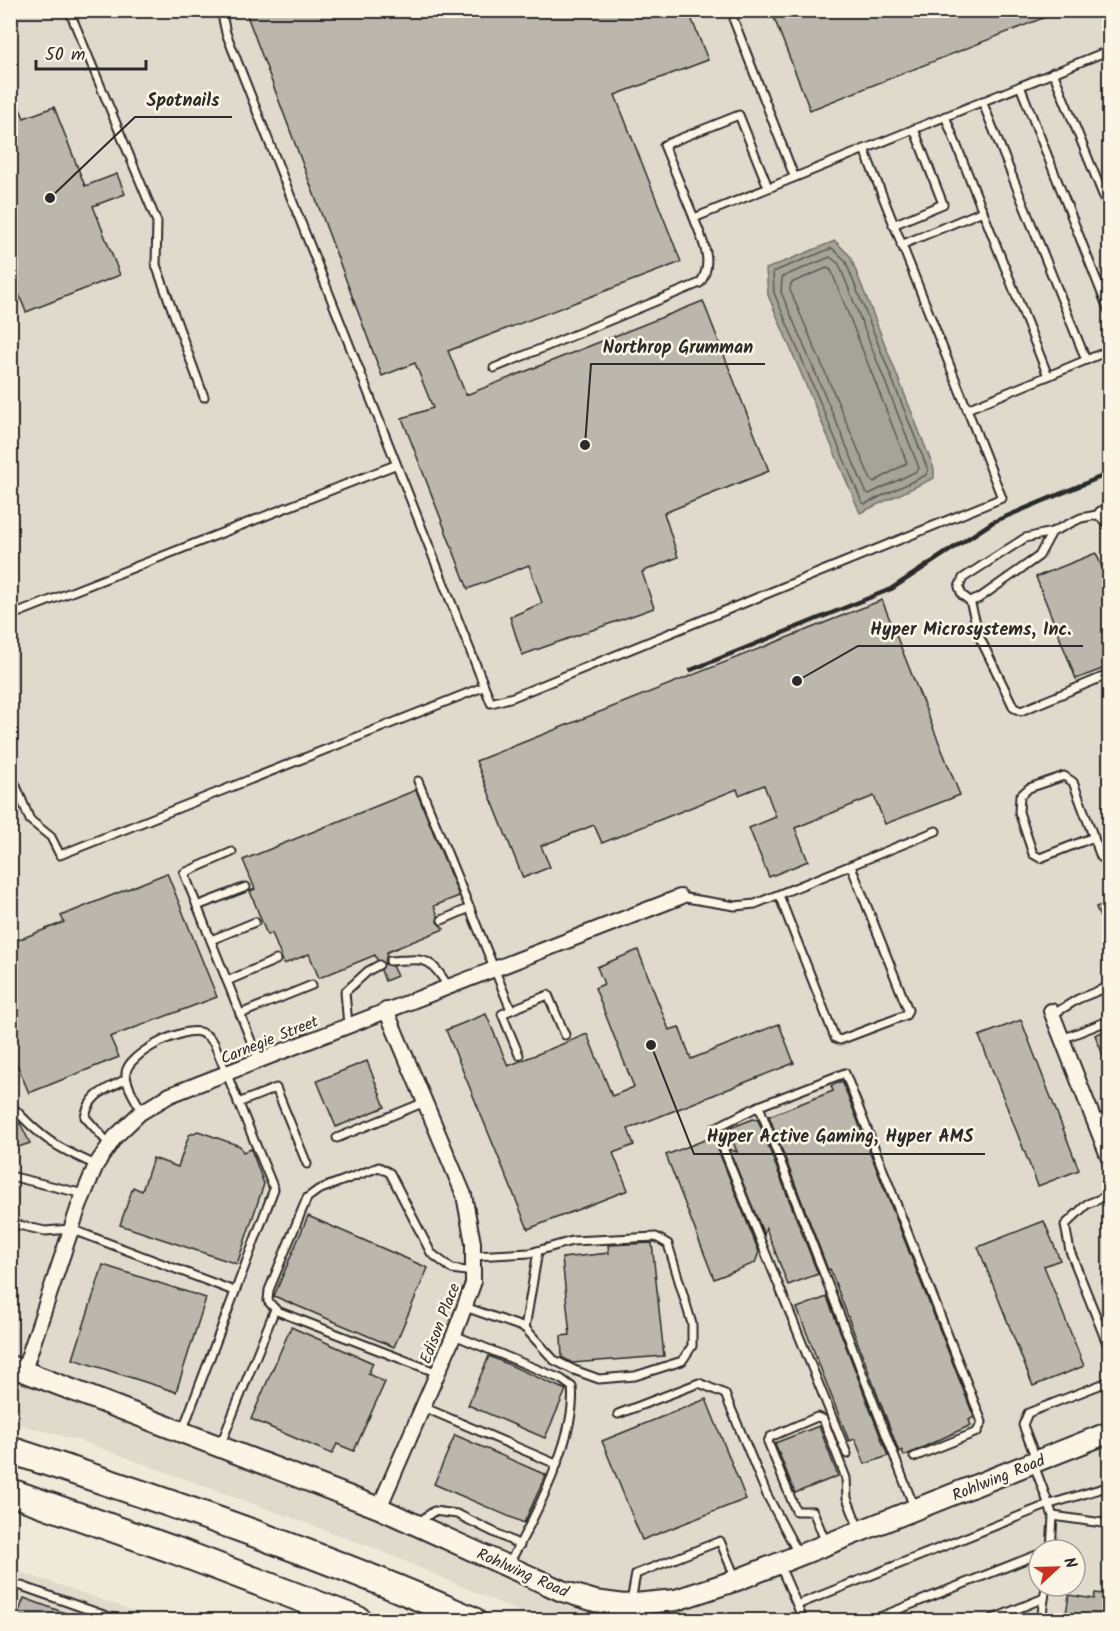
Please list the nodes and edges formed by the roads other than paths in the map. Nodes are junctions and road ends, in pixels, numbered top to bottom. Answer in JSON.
{"nodes":[{"id":1,"x":69,"y":10,"type":"edge"},
{"id":2,"x":221,"y":10,"type":"edge"},
{"id":3,"x":734,"y":21,"type":"dead end"},
{"id":4,"x":1110,"y":50,"type":"edge"},
{"id":5,"x":1053,"y":72,"type":"junction"},
{"id":6,"x":1020,"y":86,"type":"junction"},
{"id":7,"x":982,"y":101,"type":"junction"},
{"id":8,"x":945,"y":116,"type":"junction"},
{"id":9,"x":914,"y":129,"type":"junction"},
{"id":10,"x":864,"y":149,"type":"junction"},
{"id":11,"x":794,"y":176,"type":"junction"},
{"id":12,"x":768,"y":187,"type":"junction"},
{"id":13,"x":983,"y":211,"type":"junction"},
{"id":14,"x":1110,"y":212,"type":"edge"},
{"id":15,"x":694,"y":218,"type":"junction"},
{"id":16,"x":893,"y":225,"type":"junction"},
{"id":17,"x":901,"y":245,"type":"junction"},
{"id":18,"x":1110,"y":314,"type":"edge"},
{"id":19,"x":1110,"y":350,"type":"edge"},
{"id":20,"x":1086,"y":360,"type":"junction"},
{"id":21,"x":494,"y":368,"type":"dead end"},
{"id":22,"x":1048,"y":376,"type":"junction"},
{"id":23,"x":204,"y":397,"type":"dead end"},
{"id":24,"x":967,"y":409,"type":"junction"},
{"id":25,"x":395,"y":465,"type":"junction"},
{"id":26,"x":1106,"y":518,"type":"edge"},
{"id":27,"x":1052,"y":532,"type":"junction"},
{"id":28,"x":970,"y":601,"type":"junction"},
{"id":29,"x":10,"y":616,"type":"edge"},
{"id":30,"x":1110,"y":674,"type":"edge"},
{"id":31,"x":483,"y":687,"type":"junction"},
{"id":32,"x":10,"y":771,"type":"edge"},
{"id":33,"x":418,"y":781,"type":"dead end"},
{"id":34,"x":936,"y":831,"type":"dead end"},
{"id":35,"x":1094,"y":837,"type":"junction"},
{"id":36,"x":232,"y":852,"type":"dead end"},
{"id":37,"x":1110,"y":864,"type":"edge"},
{"id":38,"x":851,"y":866,"type":"junction"},
{"id":39,"x":246,"y":886,"type":"dead end"},
{"id":40,"x":779,"y":895,"type":"junction"},
{"id":41,"x":680,"y":897,"type":"joint"},
{"id":42,"x":197,"y":906,"type":"junction"},
{"id":43,"x":470,"y":908,"type":"junction"},
{"id":44,"x":442,"y":920,"type":"dead end"},
{"id":45,"x":255,"y":921,"type":"dead end"},
{"id":46,"x":211,"y":940,"type":"junction"},
{"id":47,"x":276,"y":960,"type":"dead end"},
{"id":48,"x":390,"y":961,"type":"dead end"},
{"id":49,"x":379,"y":965,"type":"dead end"},
{"id":50,"x":494,"y":968,"type":"junction"},
{"id":51,"x":227,"y":981,"type":"junction"},
{"id":52,"x":312,"y":986,"type":"dead end"},
{"id":53,"x":448,"y":986,"type":"junction"},
{"id":54,"x":1110,"y":986,"type":"edge"},
{"id":55,"x":386,"y":1010,"type":"junction"},
{"id":56,"x":511,"y":1010,"type":"junction"},
{"id":57,"x":1051,"y":1013,"type":"joint"},
{"id":58,"x":240,"y":1014,"type":"junction"},
{"id":59,"x":1110,"y":1020,"type":"edge"},
{"id":60,"x":348,"y":1025,"type":"junction"},
{"id":61,"x":565,"y":1035,"type":"dead end"},
{"id":62,"x":1062,"y":1039,"type":"junction"},
{"id":63,"x":519,"y":1055,"type":"dead end"},
{"id":64,"x":260,"y":1061,"type":"junction"},
{"id":65,"x":227,"y":1074,"type":"junction"},
{"id":66,"x":126,"y":1079,"type":"junction"},
{"id":67,"x":425,"y":1102,"type":"junction"},
{"id":68,"x":238,"y":1103,"type":"junction"},
{"id":69,"x":10,"y":1104,"type":"edge"},
{"id":70,"x":759,"y":1106,"type":"junction"},
{"id":71,"x":142,"y":1112,"type":"junction"},
{"id":72,"x":1110,"y":1115,"type":"edge"},
{"id":73,"x":1094,"y":1121,"type":"junction"},
{"id":74,"x":337,"y":1138,"type":"dead end"},
{"id":75,"x":110,"y":1145,"type":"junction"},
{"id":76,"x":1110,"y":1161,"type":"edge"},
{"id":77,"x":307,"y":1164,"type":"dead end"},
{"id":78,"x":96,"y":1165,"type":"junction"},
{"id":79,"x":10,"y":1176,"type":"edge"},
{"id":80,"x":84,"y":1194,"type":"junction"},
{"id":81,"x":1110,"y":1195,"type":"edge"},
{"id":82,"x":10,"y":1223,"type":"edge"},
{"id":83,"x":71,"y":1229,"type":"junction"},
{"id":84,"x":538,"y":1251,"type":"junction"},
{"id":85,"x":473,"y":1256,"type":"junction"},
{"id":86,"x":473,"y":1272,"type":"junction"},
{"id":87,"x":234,"y":1291,"type":"junction"},
{"id":88,"x":465,"y":1307,"type":"junction"},
{"id":89,"x":275,"y":1309,"type":"junction"},
{"id":90,"x":525,"y":1328,"type":"junction"},
{"id":91,"x":454,"y":1335,"type":"junction"},
{"id":92,"x":1110,"y":1351,"type":"edge"},
{"id":93,"x":17,"y":1368,"type":"edge"},
{"id":94,"x":438,"y":1373,"type":"junction"},
{"id":95,"x":1110,"y":1381,"type":"edge"},
{"id":96,"x":423,"y":1407,"type":"junction"},
{"id":97,"x":618,"y":1414,"type":"dead end"},
{"id":98,"x":182,"y":1431,"type":"junction"},
{"id":99,"x":1110,"y":1432,"type":"edge"},
{"id":100,"x":220,"y":1446,"type":"junction"},
{"id":101,"x":10,"y":1450,"type":"edge"},
{"id":102,"x":848,"y":1454,"type":"dead end"},
{"id":103,"x":915,"y":1457,"type":"dead end"},
{"id":104,"x":1035,"y":1462,"type":"junction"},
{"id":105,"x":556,"y":1464,"type":"junction"},
{"id":106,"x":1110,"y":1486,"type":"edge"},
{"id":107,"x":10,"y":1492,"type":"edge"},
{"id":108,"x":1047,"y":1505,"type":"junction"},
{"id":109,"x":379,"y":1508,"type":"junction"},
{"id":110,"x":915,"y":1510,"type":"junction"},
{"id":111,"x":1053,"y":1516,"type":"junction"},
{"id":112,"x":1110,"y":1524,"type":"edge"},
{"id":113,"x":416,"y":1525,"type":"junction"},
{"id":114,"x":860,"y":1532,"type":"junction"},
{"id":115,"x":1052,"y":1538,"type":"edge"},
{"id":116,"x":520,"y":1545,"type":"junction"},
{"id":117,"x":827,"y":1545,"type":"junction"},
{"id":118,"x":800,"y":1556,"type":"junction"},
{"id":119,"x":1027,"y":1559,"type":"edge"},
{"id":120,"x":780,"y":1563,"type":"junction"},
{"id":121,"x":507,"y":1566,"type":"junction"},
{"id":122,"x":736,"y":1581,"type":"junction"},
{"id":123,"x":10,"y":1582,"type":"edge"},
{"id":124,"x":1044,"y":1598,"type":"joint"},
{"id":125,"x":631,"y":1604,"type":"junction"},
{"id":126,"x":796,"y":1605,"type":"junction"},
{"id":127,"x":118,"y":1620,"type":"edge"},
{"id":128,"x":358,"y":1620,"type":"edge"},
{"id":129,"x":472,"y":1620,"type":"edge"},
{"id":130,"x":803,"y":1620,"type":"edge"},
{"id":131,"x":872,"y":1620,"type":"edge"},
{"id":132,"x":990,"y":1620,"type":"edge"},
{"id":133,"x":1041,"y":1620,"type":"edge"}],
"edges":[{"from":1,"to":23,"type":"lane"},
{"from":2,"to":25,"type":"lane"},
{"from":3,"to":11,"type":"lane"},
{"from":4,"to":5,"type":"lane"},
{"from":5,"to":6,"type":"lane"},
{"from":5,"to":14,"type":"lane"},
{"from":6,"to":7,"type":"lane"},
{"from":6,"to":18,"type":"lane"},
{"from":7,"to":8,"type":"lane"},
{"from":7,"to":20,"type":"lane"},
{"from":8,"to":9,"type":"lane"},
{"from":8,"to":13,"type":"lane"},
{"from":9,"to":10,"type":"lane"},
{"from":9,"to":16,"type":"lane"},
{"from":10,"to":11,"type":"lane"},
{"from":10,"to":16,"type":"lane"},
{"from":11,"to":12,"type":"lane"},
{"from":12,"to":15,"type":"lane"},
{"from":12,"to":15,"type":"lane"},
{"from":13,"to":17,"type":"lane"},
{"from":13,"to":22,"type":"lane"},
{"from":15,"to":21,"type":"lane"},
{"from":16,"to":17,"type":"lane"},
{"from":17,"to":24,"type":"lane"},
{"from":19,"to":20,"type":"lane"},
{"from":20,"to":22,"type":"lane"},
{"from":22,"to":24,"type":"lane"},
{"from":24,"to":31,"type":"lane"},
{"from":25,"to":29,"type":"lane"},
{"from":25,"to":31,"type":"lane"},
{"from":26,"to":27,"type":"lane"},
{"from":27,"to":28,"type":"lane"},
{"from":27,"to":28,"type":"lane"},
{"from":28,"to":30,"type":"lane"},
{"from":31,"to":32,"type":"lane"},
{"from":33,"to":43,"type":"lane"},
{"from":34,"to":38,"type":"lane"},
{"from":35,"to":35,"type":"lane"},
{"from":35,"to":37,"type":"lane"},
{"from":36,"to":42,"type":"lane"},
{"from":38,"to":40,"type":"lane"},
{"from":38,"to":40,"type":"lane"},
{"from":39,"to":42,"type":"lane"},
{"from":40,"to":41,"type":"lane"},
{"from":41,"to":50,"type":"street","name":"Carnegie Street"},
{"from":42,"to":46,"type":"lane"},
{"from":43,"to":44,"type":"lane"},
{"from":43,"to":50,"type":"lane"},
{"from":45,"to":46,"type":"lane"},
{"from":46,"to":51,"type":"lane"},
{"from":47,"to":51,"type":"lane"},
{"from":48,"to":53,"type":"lane"},
{"from":49,"to":60,"type":"lane"},
{"from":50,"to":53,"type":"street","name":"Carnegie Street"},
{"from":50,"to":56,"type":"lane"},
{"from":51,"to":58,"type":"lane"},
{"from":52,"to":58,"type":"lane"},
{"from":53,"to":55,"type":"street","name":"Carnegie Street"},
{"from":54,"to":57,"type":"lane"},
{"from":55,"to":60,"type":"street","name":"Carnegie Street"},
{"from":55,"to":67,"type":"street","name":"Edison Place"},
{"from":56,"to":61,"type":"lane"},
{"from":56,"to":63,"type":"lane"},
{"from":57,"to":62,"type":"street"},
{"from":58,"to":64,"type":"lane"},
{"from":59,"to":62,"type":"lane"},
{"from":60,"to":64,"type":"street","name":"Carnegie Street"},
{"from":62,"to":73,"type":"street"},
{"from":64,"to":65,"type":"street","name":"Carnegie Street"},
{"from":65,"to":66,"type":"lane"},
{"from":65,"to":68,"type":"lane"},
{"from":65,"to":71,"type":"street","name":"Carnegie Street"},
{"from":66,"to":71,"type":"lane"},
{"from":66,"to":75,"type":"lane"},
{"from":67,"to":74,"type":"lane"},
{"from":67,"to":85,"type":"street","name":"Edison Place"},
{"from":68,"to":77,"type":"lane"},
{"from":68,"to":87,"type":"lane"},
{"from":69,"to":78,"type":"lane"},
{"from":70,"to":102,"type":"lane"},
{"from":70,"to":103,"type":"lane"},
{"from":70,"to":110,"type":"lane"},
{"from":71,"to":75,"type":"street","name":"Carnegie Street"},
{"from":72,"to":73,"type":"lane"},
{"from":73,"to":76,"type":"street"},
{"from":75,"to":78,"type":"street","name":"Carnegie Street"},
{"from":78,"to":80,"type":"street","name":"Carnegie Street"},
{"from":79,"to":80,"type":"lane"},
{"from":80,"to":83,"type":"street","name":"Carnegie Street"},
{"from":81,"to":92,"type":"lane"},
{"from":82,"to":83,"type":"lane"},
{"from":83,"to":87,"type":"lane"},
{"from":83,"to":93,"type":"street","name":"Carnegie Street"},
{"from":84,"to":85,"type":"lane"},
{"from":84,"to":90,"type":"lane"},
{"from":84,"to":90,"type":"lane"},
{"from":85,"to":86,"type":"street","name":"Edison Place"},
{"from":86,"to":88,"type":"street","name":"Edison Place"},
{"from":86,"to":89,"type":"lane"},
{"from":87,"to":98,"type":"lane"},
{"from":88,"to":90,"type":"lane"},
{"from":88,"to":91,"type":"street","name":"Edison Place"},
{"from":89,"to":94,"type":"lane"},
{"from":89,"to":100,"type":"lane"},
{"from":91,"to":94,"type":"street","name":"Edison Place"},
{"from":91,"to":105,"type":"lane"},
{"from":93,"to":98,"type":"main road","name":"Rohlwing Road"},
{"from":94,"to":96,"type":"street","name":"Edison Place"},
{"from":95,"to":104,"type":"lane"},
{"from":96,"to":105,"type":"lane"},
{"from":96,"to":109,"type":"street","name":"Edison Place"},
{"from":97,"to":118,"type":"lane"},
{"from":98,"to":100,"type":"main road","name":"Rohlwing Road"},
{"from":99,"to":104,"type":"main road","name":"Rohlwing Road"},
{"from":100,"to":109,"type":"main road","name":"Rohlwing Road"},
{"from":101,"to":129,"type":"highway"},
{"from":104,"to":108,"type":"lane"},
{"from":104,"to":110,"type":"main road","name":"Rohlwing Road"},
{"from":105,"to":116,"type":"lane"},
{"from":106,"to":108,"type":"lane"},
{"from":107,"to":128,"type":"highway"},
{"from":108,"to":111,"type":"lane"},
{"from":108,"to":126,"type":"lane"},
{"from":109,"to":113,"type":"main road","name":"Rohlwing Road"},
{"from":110,"to":114,"type":"main road","name":"Rohlwing Road"},
{"from":111,"to":112,"type":"lane"},
{"from":111,"to":115,"type":"lane"},
{"from":113,"to":116,"type":"lane"},
{"from":113,"to":121,"type":"main road","name":"Rohlwing Road"},
{"from":114,"to":117,"type":"main road","name":"Rohlwing Road"},
{"from":114,"to":117,"type":"lane"},
{"from":116,"to":121,"type":"lane"},
{"from":117,"to":118,"type":"main road","name":"Rohlwing Road"},
{"from":118,"to":120,"type":"main road","name":"Rohlwing Road"},
{"from":119,"to":131,"type":"lane"},
{"from":120,"to":122,"type":"main road","name":"Rohlwing Road"},
{"from":120,"to":126,"type":"lane"},
{"from":121,"to":125,"type":"main road","name":"Rohlwing Road"},
{"from":122,"to":125,"type":"main road","name":"Rohlwing Road"},
{"from":122,"to":125,"type":"lane"},
{"from":123,"to":127,"type":"lane"},
{"from":124,"to":132,"type":"lane"},
{"from":124,"to":133,"type":"lane"},
{"from":126,"to":130,"type":"lane"}]}
